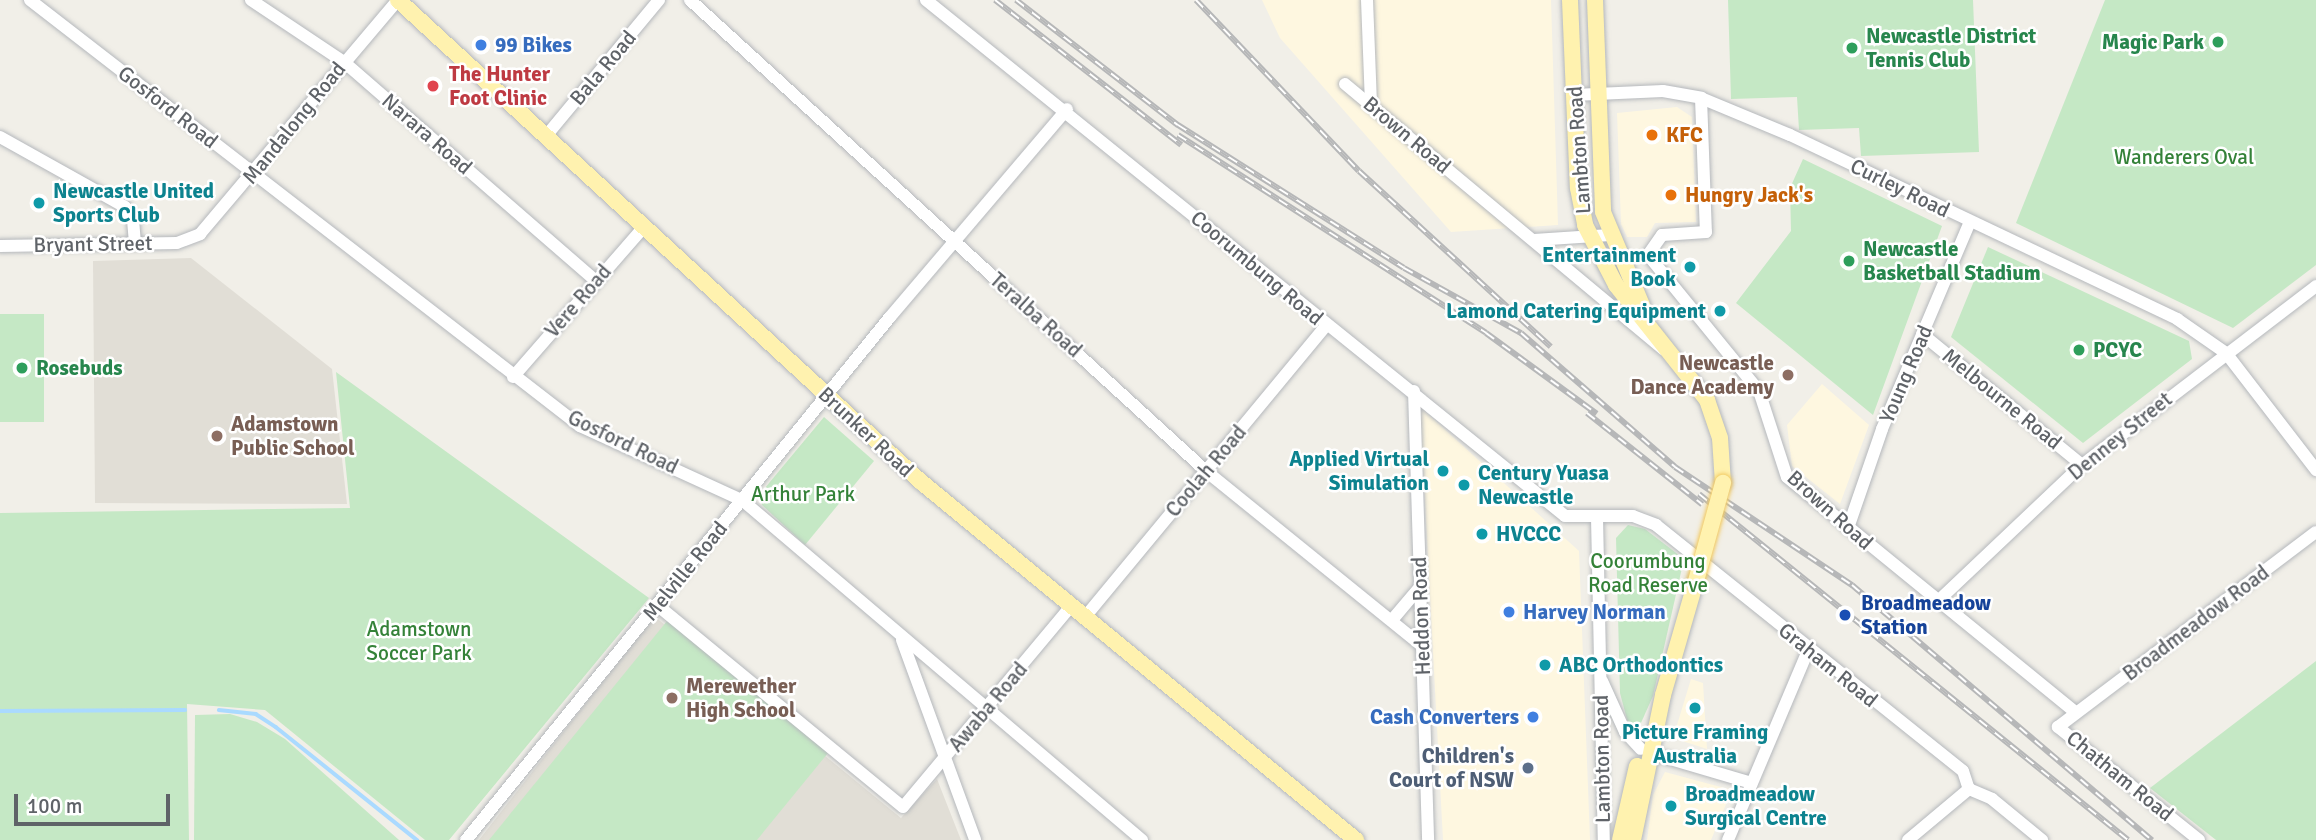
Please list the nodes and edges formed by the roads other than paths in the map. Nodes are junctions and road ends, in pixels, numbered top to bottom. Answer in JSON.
{"nodes":[{"id":1,"x":30,"y":0,"type":"edge"},
{"id":2,"x":251,"y":0,"type":"edge"},
{"id":3,"x":398,"y":0,"type":"edge"},
{"id":4,"x":659,"y":0,"type":"edge"},
{"id":5,"x":690,"y":0,"type":"edge"},
{"id":6,"x":926,"y":0,"type":"edge"},
{"id":7,"x":1367,"y":0,"type":"edge"},
{"id":8,"x":1570,"y":0,"type":"edge"},
{"id":9,"x":1595,"y":0,"type":"edge"},
{"id":10,"x":344,"y":62,"type":"junction"},
{"id":11,"x":1346,"y":84,"type":"dead end"},
{"id":12,"x":1574,"y":94,"type":"junction"},
{"id":13,"x":1596,"y":94,"type":"junction"},
{"id":14,"x":1701,"y":98,"type":"junction"},
{"id":15,"x":1371,"y":103,"type":"junction"},
{"id":16,"x":1067,"y":110,"type":"junction"},
{"id":17,"x":0,"y":136,"type":"edge"},
{"id":18,"x":546,"y":136,"type":"junction"},
{"id":19,"x":253,"y":173,"type":"junction"},
{"id":20,"x":1970,"y":222,"type":"junction"},
{"id":21,"x":644,"y":227,"type":"junction"},
{"id":22,"x":1610,"y":235,"type":"junction"},
{"id":23,"x":1590,"y":238,"type":"junction"},
{"id":24,"x":1534,"y":240,"type":"junction"},
{"id":25,"x":186,"y":241,"type":"joint"},
{"id":26,"x":954,"y":241,"type":"junction"},
{"id":27,"x":135,"y":244,"type":"junction"},
{"id":28,"x":0,"y":246,"type":"edge"},
{"id":29,"x":595,"y":280,"type":"junction"},
{"id":30,"x":2316,"y":286,"type":"edge"},
{"id":31,"x":1649,"y":321,"type":"junction"},
{"id":32,"x":1326,"y":326,"type":"junction"},
{"id":33,"x":1922,"y":334,"type":"junction"},
{"id":34,"x":2226,"y":353,"type":"junction"},
{"id":35,"x":1680,"y":361,"type":"junction"},
{"id":36,"x":513,"y":377,"type":"junction"},
{"id":37,"x":1414,"y":391,"type":"junction"},
{"id":38,"x":827,"y":396,"type":"junction"},
{"id":39,"x":2082,"y":465,"type":"junction"},
{"id":40,"x":2316,"y":470,"type":"edge"},
{"id":41,"x":1206,"y":471,"type":"junction"},
{"id":42,"x":742,"y":500,"type":"junction"},
{"id":43,"x":1597,"y":517,"type":"junction"},
{"id":44,"x":1848,"y":528,"type":"junction"},
{"id":45,"x":2316,"y":532,"type":"edge"},
{"id":46,"x":1420,"y":587,"type":"junction"},
{"id":47,"x":1938,"y":601,"type":"junction"},
{"id":48,"x":657,"y":605,"type":"junction"},
{"id":49,"x":1072,"y":605,"type":"junction"},
{"id":50,"x":1085,"y":617,"type":"junction"},
{"id":51,"x":1392,"y":620,"type":"junction"},
{"id":52,"x":901,"y":638,"type":"junction"},
{"id":53,"x":1423,"y":647,"type":"junction"},
{"id":54,"x":1808,"y":651,"type":"junction"},
{"id":55,"x":1600,"y":678,"type":"junction"},
{"id":56,"x":987,"y":709,"type":"junction"},
{"id":57,"x":2076,"y":713,"type":"junction"},
{"id":58,"x":1646,"y":751,"type":"junction"},
{"id":59,"x":943,"y":761,"type":"junction"},
{"id":60,"x":1752,"y":783,"type":"junction"},
{"id":61,"x":1969,"y":789,"type":"junction"},
{"id":62,"x":466,"y":840,"type":"edge"},
{"id":63,"x":975,"y":840,"type":"edge"},
{"id":64,"x":1142,"y":840,"type":"edge"},
{"id":65,"x":1356,"y":840,"type":"edge"},
{"id":66,"x":1428,"y":840,"type":"edge"},
{"id":67,"x":1604,"y":840,"type":"edge"},
{"id":68,"x":1620,"y":840,"type":"edge"},
{"id":69,"x":1633,"y":840,"type":"edge"},
{"id":70,"x":1728,"y":840,"type":"edge"},
{"id":71,"x":1908,"y":840,"type":"edge"},
{"id":72,"x":2042,"y":840,"type":"edge"},
{"id":73,"x":2199,"y":840,"type":"edge"}],
"edges":[{"from":1,"to":19,"type":"street","name":"Gosford Road"},
{"from":2,"to":10,"type":"street","name":"Narara Road"},
{"from":3,"to":10,"type":"street","name":"Mandalong Road"},
{"from":3,"to":18,"type":"main road","name":"Brunker Road"},
{"from":4,"to":18,"type":"street","name":"Bala Road"},
{"from":5,"to":26,"type":"street","name":"Teralba Road"},
{"from":6,"to":16,"type":"street","name":"Coorumbung Road"},
{"from":7,"to":15,"type":"street"},
{"from":8,"to":12,"type":"main road","name":"Lambton Road"},
{"from":9,"to":13,"type":"main road","name":"Lambton Road"},
{"from":10,"to":19,"type":"street","name":"Mandalong Road"},
{"from":10,"to":29,"type":"street","name":"Narara Road"},
{"from":11,"to":15,"type":"street","name":"Brown Road"},
{"from":12,"to":13,"type":"street","name":"Curley Road"},
{"from":12,"to":23,"type":"main road","name":"Lambton Road"},
{"from":13,"to":14,"type":"street","name":"Curley Road"},
{"from":13,"to":22,"type":"main road","name":"Lambton Road"},
{"from":14,"to":20,"type":"street","name":"Curley Road"},
{"from":14,"to":44,"type":"street","name":"Brown Road"},
{"from":15,"to":24,"type":"street","name":"Brown Road"},
{"from":16,"to":26,"type":"street","name":"Melville Road"},
{"from":16,"to":32,"type":"street","name":"Coorumbung Road"},
{"from":17,"to":27,"type":"street"},
{"from":18,"to":21,"type":"main road","name":"Brunker Road"},
{"from":19,"to":25,"type":"street","name":"Mandalong Road"},
{"from":19,"to":36,"type":"street","name":"Gosford Road"},
{"from":20,"to":33,"type":"street","name":"Young Road"},
{"from":20,"to":34,"type":"street","name":"Curley Road"},
{"from":21,"to":29,"type":"street","name":"Vere Road"},
{"from":21,"to":38,"type":"main road","name":"Brunker Road"},
{"from":22,"to":23,"type":"street"},
{"from":22,"to":31,"type":"main road","name":"Lambton Road"},
{"from":23,"to":24,"type":"street"},
{"from":23,"to":31,"type":"main road","name":"Lambton Road"},
{"from":24,"to":35,"type":"street","name":"Brown Road"},
{"from":25,"to":27,"type":"street","name":"Bryant Street"},
{"from":26,"to":38,"type":"street","name":"Melville Road"},
{"from":26,"to":41,"type":"street","name":"Teralba Road"},
{"from":27,"to":28,"type":"street","name":"Bryant Street"},
{"from":29,"to":36,"type":"street","name":"Vere Road"},
{"from":30,"to":34,"type":"street","name":"Denney Street"},
{"from":31,"to":35,"type":"main road","name":"Lambton Road"},
{"from":32,"to":37,"type":"street","name":"Coorumbung Road"},
{"from":32,"to":41,"type":"street","name":"Coolah Road"},
{"from":33,"to":39,"type":"street","name":"Melbourne Road"},
{"from":33,"to":44,"type":"street","name":"Young Road"},
{"from":34,"to":39,"type":"street","name":"Denney Street"},
{"from":34,"to":40,"type":"street","name":"Curley Road"},
{"from":35,"to":58,"type":"main road","name":"Lambton Road","bridge":true},
{"from":36,"to":42,"type":"street","name":"Gosford Road"},
{"from":37,"to":43,"type":"street","name":"Coorumbung Road"},
{"from":37,"to":46,"type":"street","name":"Heddon Road"},
{"from":38,"to":42,"type":"street","name":"Melville Road"},
{"from":38,"to":49,"type":"main road","name":"Brunker Road"},
{"from":39,"to":47,"type":"street","name":"Denney Street"},
{"from":41,"to":50,"type":"street","name":"Coolah Road"},
{"from":41,"to":51,"type":"street","name":"Teralba Road"},
{"from":42,"to":48,"type":"street","name":"Melville Road"},
{"from":42,"to":52,"type":"street","name":"Gosford Road"},
{"from":43,"to":54,"type":"street","name":"Graham Road"},
{"from":43,"to":55,"type":"street","name":"Lambton Road"},
{"from":44,"to":47,"type":"street","name":"Brown Road"},
{"from":45,"to":57,"type":"street","name":"Broadmeadow Road"},
{"from":46,"to":51,"type":"street"},
{"from":46,"to":53,"type":"street","name":"Heddon Road"},
{"from":47,"to":57,"type":"street","name":"Brown Road"},
{"from":48,"to":59,"type":"street","name":"Awaba Road"},
{"from":48,"to":62,"type":"street","name":"Melville Road"},
{"from":49,"to":50,"type":"main road","name":"Brunker Road"},
{"from":49,"to":56,"type":"street","name":"Awaba Road"},
{"from":50,"to":65,"type":"main road","name":"Brunker Road"},
{"from":51,"to":53,"type":"street","name":"Teralba Road"},
{"from":52,"to":56,"type":"street","name":"Gosford Road"},
{"from":52,"to":59,"type":"street"},
{"from":53,"to":66,"type":"street","name":"Heddon Road"},
{"from":54,"to":60,"type":"street"},
{"from":54,"to":61,"type":"street","name":"Graham Road"},
{"from":55,"to":58,"type":"street","name":"Lambton Road"},
{"from":55,"to":67,"type":"street","name":"Lambton Road"},
{"from":56,"to":59,"type":"street","name":"Awaba Road"},
{"from":56,"to":64,"type":"street","name":"Gosford Road"},
{"from":57,"to":73,"type":"street","name":"Chatham Road"},
{"from":58,"to":60,"type":"street"},
{"from":58,"to":68,"type":"main road","name":"Lambton Road"},
{"from":58,"to":69,"type":"main road","name":"Lambton Road"},
{"from":59,"to":63,"type":"street"},
{"from":60,"to":70,"type":"street"},
{"from":61,"to":71,"type":"street"},
{"from":61,"to":72,"type":"street","name":"Graham Road"}]}
